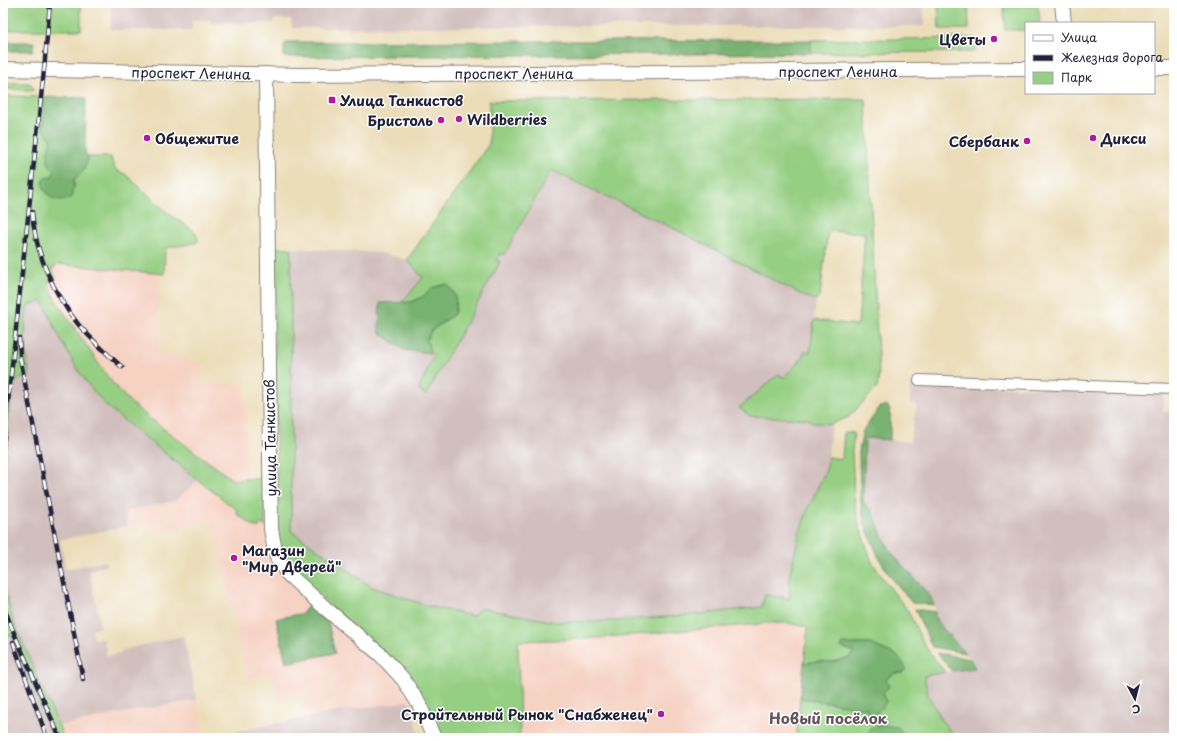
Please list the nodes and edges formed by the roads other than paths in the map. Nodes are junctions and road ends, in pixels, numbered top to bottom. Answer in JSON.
{"nodes":[{"id":1,"x":1062,"y":3,"type":"edge"},
{"id":2,"x":1064,"y":22,"type":"edge"},
{"id":3,"x":1155,"y":68,"type":"edge"},
{"id":4,"x":1174,"y":68,"type":"edge"},
{"id":5,"x":3,"y":69,"type":"edge"},
{"id":6,"x":1025,"y":69,"type":"edge"},
{"id":7,"x":266,"y":74,"type":"junction"},
{"id":8,"x":919,"y":380,"type":"dead end"},
{"id":9,"x":1174,"y":389,"type":"edge"},
{"id":10,"x":434,"y":738,"type":"edge"}],
"edges":[{"from":1,"to":2,"type":"main road"},
{"from":3,"to":4,"type":"main road"},
{"from":5,"to":7,"type":"main road","name":"проспект Ленина"},
{"from":6,"to":7,"type":"main road","name":"проспект Ленина"},
{"from":7,"to":10,"type":"main road","name":"улица Танкистов"},
{"from":8,"to":9,"type":"street"}]}
